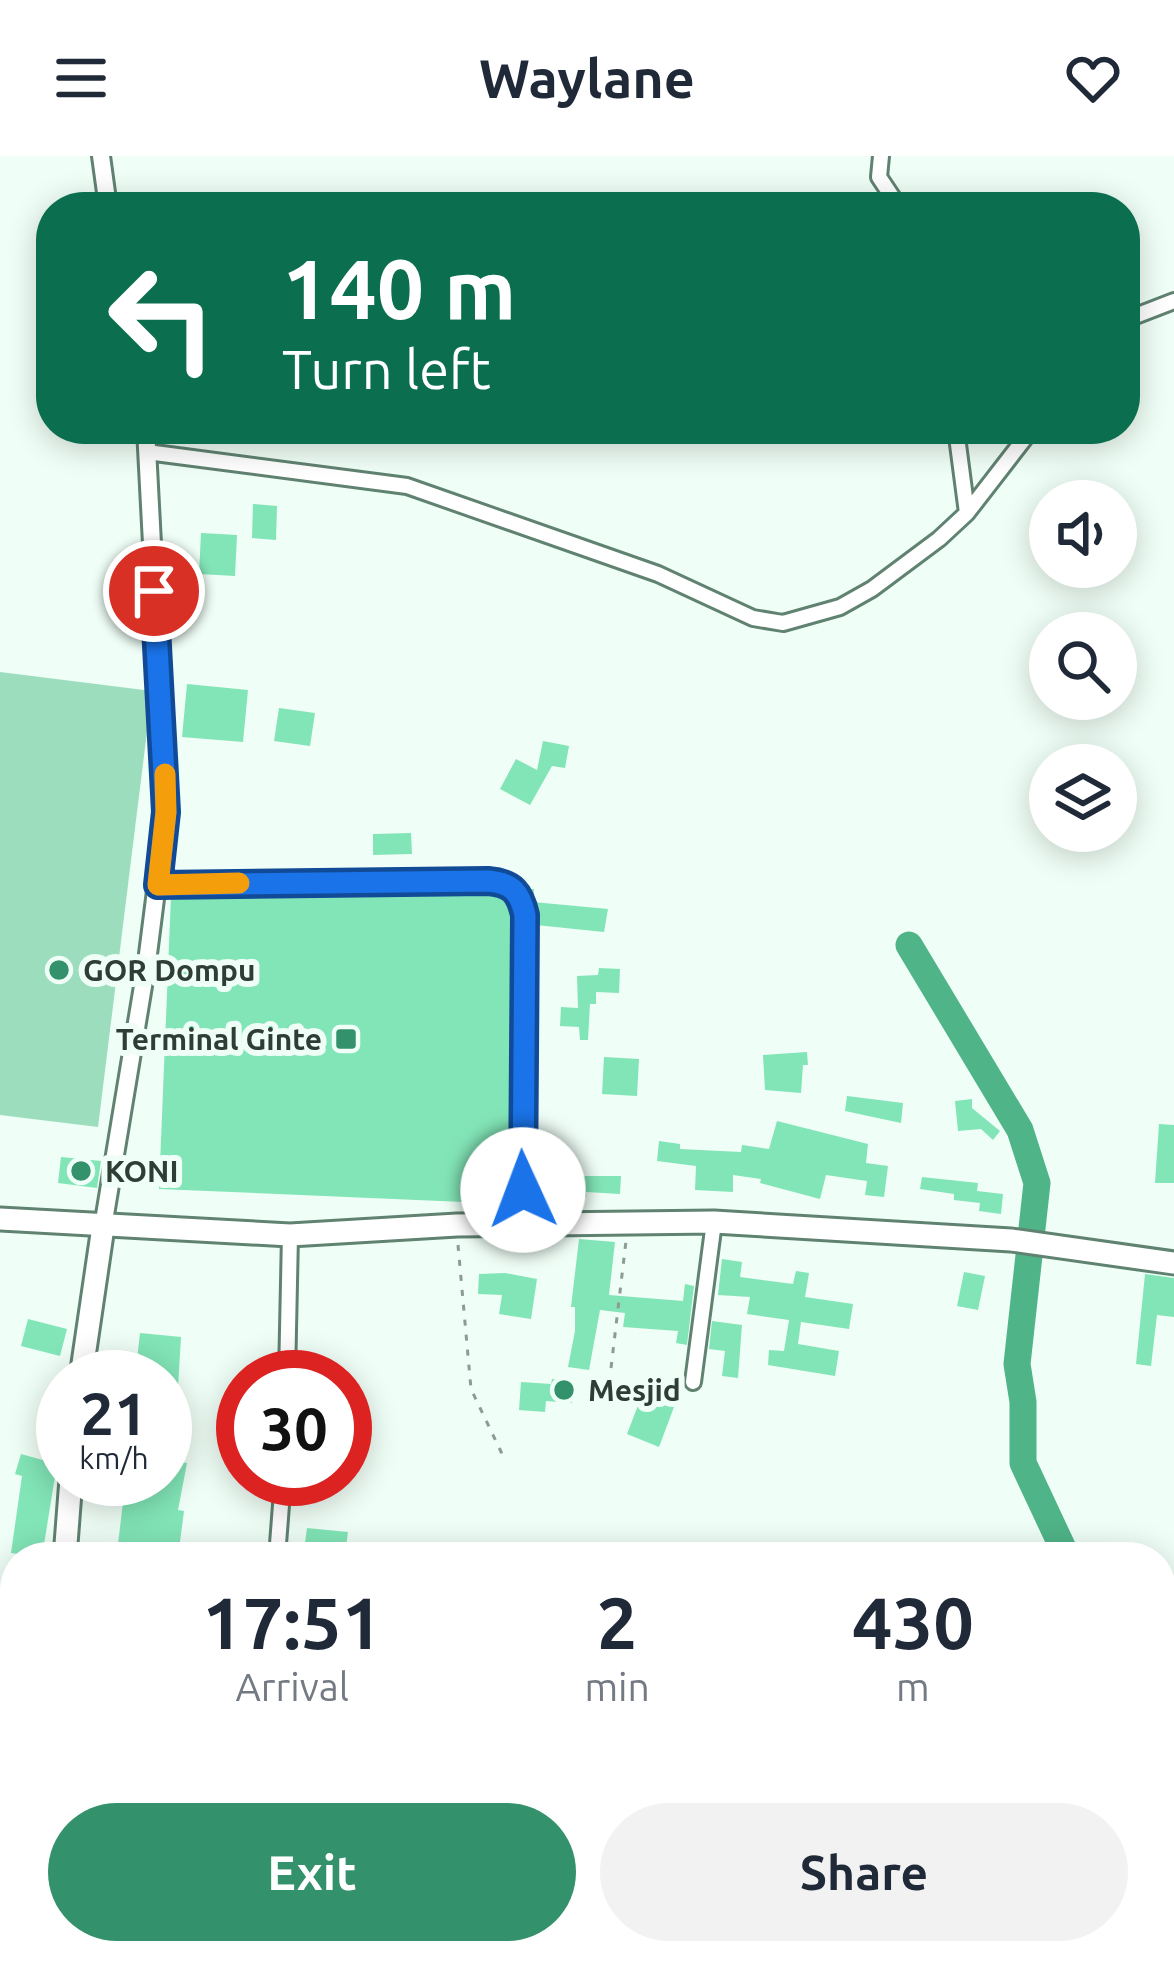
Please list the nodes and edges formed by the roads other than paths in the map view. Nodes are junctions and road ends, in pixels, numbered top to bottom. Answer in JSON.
{"nodes":[{"id":1,"x":100,"y":156,"type":"edge"},
{"id":2,"x":881,"y":156,"type":"edge"},
{"id":3,"x":106,"y":192,"type":"edge"},
{"id":4,"x":889,"y":192,"type":"edge"},
{"id":5,"x":1174,"y":301,"type":"edge"},
{"id":6,"x":1140,"y":314,"type":"edge"},
{"id":7,"x":147,"y":444,"type":"edge"},
{"id":8,"x":958,"y":444,"type":"edge"},
{"id":9,"x":1020,"y":444,"type":"edge"},
{"id":10,"x":147,"y":452,"type":"junction"},
{"id":11,"x":967,"y":512,"type":"junction"},
{"id":12,"x":158,"y":885,"type":"junction"},
{"id":13,"x":0,"y":1219,"type":"edge"},
{"id":14,"x":714,"y":1222,"type":"junction"},
{"id":15,"x":524,"y":1223,"type":"junction"},
{"id":16,"x":103,"y":1227,"type":"junction"},
{"id":17,"x":290,"y":1235,"type":"junction"},
{"id":18,"x":1174,"y":1263,"type":"edge"},
{"id":19,"x":85,"y":1350,"type":"edge"},
{"id":20,"x":288,"y":1350,"type":"edge"},
{"id":21,"x":692,"y":1382,"type":"dead end"},
{"id":22,"x":68,"y":1506,"type":"edge"},
{"id":23,"x":281,"y":1506,"type":"edge"},
{"id":24,"x":66,"y":1542,"type":"edge"},
{"id":25,"x":279,"y":1542,"type":"edge"}],
"edges":[{"from":1,"to":3,"type":"street"},
{"from":2,"to":4,"type":"street"},
{"from":5,"to":6,"type":"street"},
{"from":7,"to":10,"type":"street"},
{"from":8,"to":11,"type":"street"},
{"from":9,"to":11,"type":"street"},
{"from":10,"to":11,"type":"street"},
{"from":10,"to":12,"type":"street"},
{"from":12,"to":15,"type":"street"},
{"from":12,"to":16,"type":"street"},
{"from":13,"to":16,"type":"main road"},
{"from":14,"to":15,"type":"main road"},
{"from":14,"to":18,"type":"main road"},
{"from":14,"to":21,"type":"street"},
{"from":15,"to":17,"type":"main road"},
{"from":16,"to":17,"type":"main road"},
{"from":16,"to":19,"type":"main road"},
{"from":17,"to":20,"type":"street"},
{"from":22,"to":24,"type":"main road"},
{"from":23,"to":25,"type":"street"}]}
